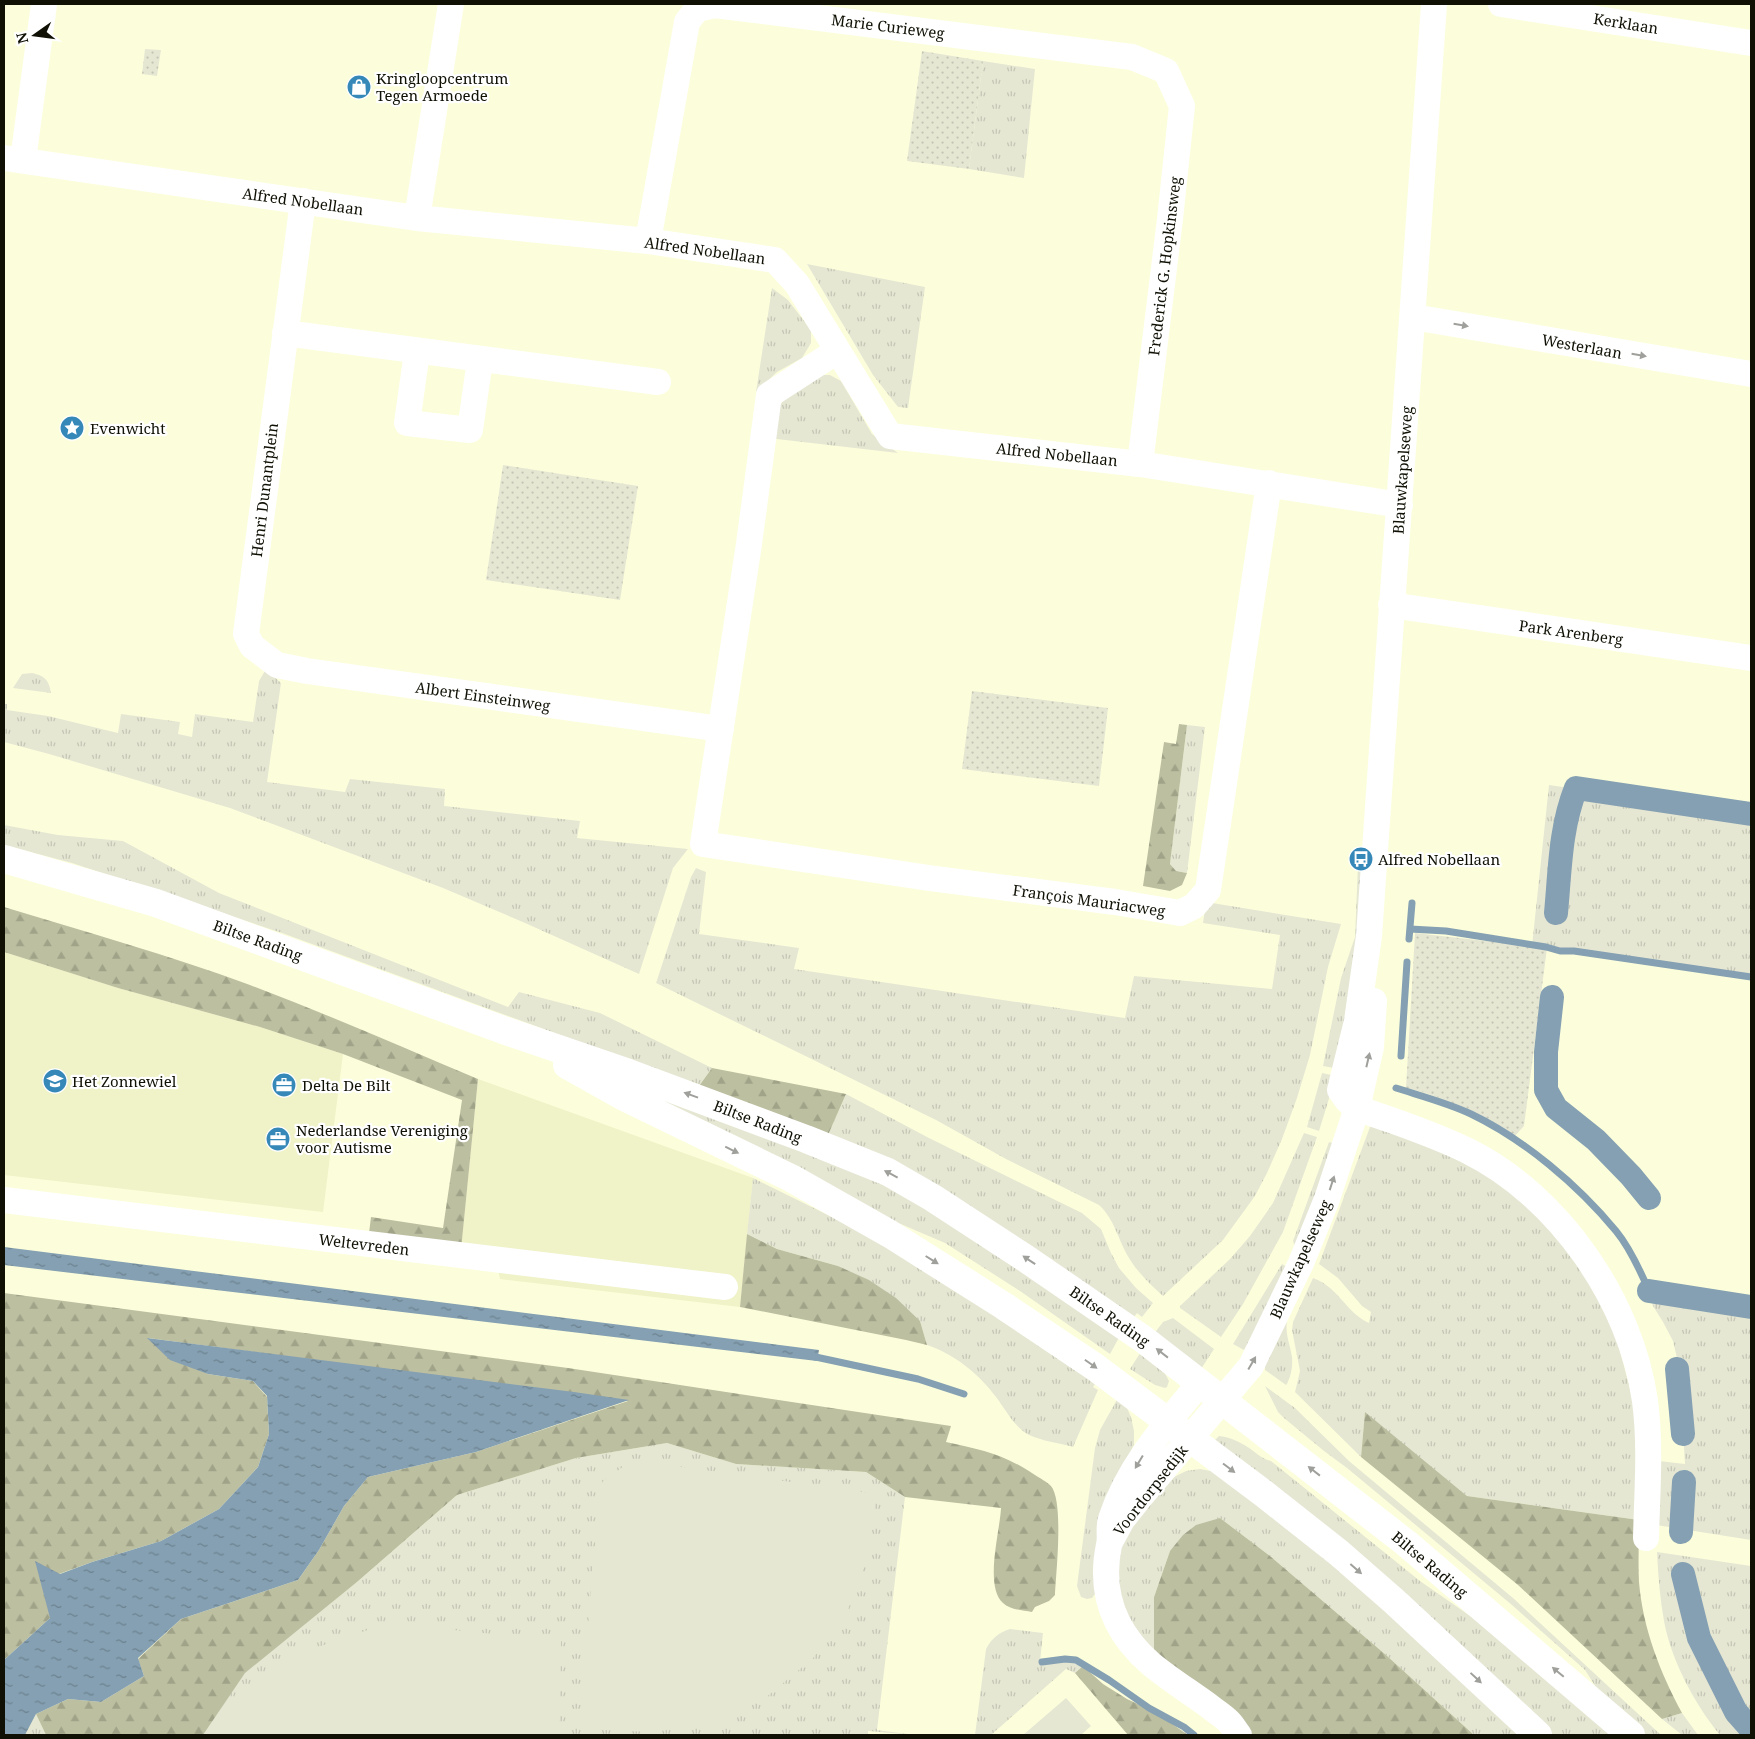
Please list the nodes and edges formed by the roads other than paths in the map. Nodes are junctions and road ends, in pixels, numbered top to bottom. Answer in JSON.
{"nodes":[{"id":1,"x":44,"y":4,"type":"edge"},
{"id":2,"x":451,"y":4,"type":"edge"},
{"id":3,"x":1434,"y":4,"type":"edge"},
{"id":4,"x":1502,"y":4,"type":"edge"},
{"id":5,"x":1751,"y":43,"type":"edge"},
{"id":6,"x":1166,"y":71,"type":"joint"},
{"id":7,"x":14,"y":159,"type":"edge"},
{"id":8,"x":303,"y":201,"type":"junction"},
{"id":9,"x":417,"y":218,"type":"junction"},
{"id":10,"x":648,"y":241,"type":"junction"},
{"id":11,"x":1413,"y":317,"type":"junction"},
{"id":12,"x":285,"y":333,"type":"junction"},
{"id":13,"x":837,"y":351,"type":"junction"},
{"id":14,"x":417,"y":352,"type":"junction"},
{"id":15,"x":480,"y":360,"type":"junction"},
{"id":16,"x":1751,"y":374,"type":"edge"},
{"id":17,"x":658,"y":382,"type":"dead end"},
{"id":18,"x":1140,"y":464,"type":"junction"},
{"id":19,"x":1269,"y":483,"type":"junction"},
{"id":20,"x":1400,"y":505,"type":"junction"},
{"id":21,"x":1391,"y":605,"type":"junction"},
{"id":22,"x":252,"y":646,"type":"joint"},
{"id":23,"x":1751,"y":658,"type":"edge"},
{"id":24,"x":721,"y":729,"type":"junction"},
{"id":25,"x":4,"y":859,"type":"edge"},
{"id":26,"x":509,"y":1032,"type":"junction"},
{"id":27,"x":1364,"y":1110,"type":"junction"},
{"id":28,"x":4,"y":1200,"type":"edge"},
{"id":29,"x":725,"y":1287,"type":"dead end"},
{"id":30,"x":1200,"y":1383,"type":"junction"},
{"id":31,"x":1223,"y":1401,"type":"junction"},
{"id":32,"x":1168,"y":1422,"type":"junction"},
{"id":33,"x":1190,"y":1438,"type":"junction"},
{"id":34,"x":1646,"y":1538,"type":"dead end"},
{"id":35,"x":1110,"y":1542,"type":"junction"},
{"id":36,"x":1239,"y":1735,"type":"edge"},
{"id":37,"x":1538,"y":1735,"type":"edge"},
{"id":38,"x":1631,"y":1735,"type":"edge"}],
"edges":[{"from":1,"to":7,"type":"street"},
{"from":2,"to":9,"type":"street"},
{"from":3,"to":11,"type":"street","name":"Blauwkapelseweg"},
{"from":4,"to":5,"type":"street","name":"Kerklaan"},
{"from":6,"to":10,"type":"street","name":"Marie Curieweg"},
{"from":6,"to":18,"type":"street","name":"Frederick G. Hopkinsweg"},
{"from":7,"to":8,"type":"street","name":"Alfred Nobellaan"},
{"from":8,"to":9,"type":"street","name":"Alfred Nobellaan"},
{"from":8,"to":12,"type":"street","name":"Henri Dunantplein"},
{"from":9,"to":10,"type":"street","name":"Alfred Nobellaan"},
{"from":10,"to":13,"type":"street","name":"Alfred Nobellaan"},
{"from":11,"to":16,"type":"street","name":"Westerlaan","one_way":true},
{"from":11,"to":20,"type":"street","name":"Blauwkapelseweg"},
{"from":12,"to":14,"type":"street"},
{"from":12,"to":22,"type":"street","name":"Henri Dunantplein"},
{"from":13,"to":18,"type":"street","name":"Alfred Nobellaan"},
{"from":13,"to":24,"type":"street"},
{"from":14,"to":15,"type":"street"},
{"from":14,"to":15,"type":"street"},
{"from":15,"to":17,"type":"street"},
{"from":18,"to":19,"type":"street","name":"Alfred Nobellaan"},
{"from":19,"to":20,"type":"street","name":"Alfred Nobellaan"},
{"from":19,"to":24,"type":"street","name":"François Mauriacweg"},
{"from":20,"to":21,"type":"street","name":"Blauwkapelseweg"},
{"from":21,"to":23,"type":"street","name":"Park Arenberg"},
{"from":21,"to":27,"type":"street","name":"Blauwkapelseweg"},
{"from":22,"to":24,"type":"street","name":"Albert Einsteinweg"},
{"from":25,"to":26,"type":"main road","name":"Biltse Rading"},
{"from":30,"to":26,"type":"main road","name":"Biltse Rading","one_way":true},
{"from":26,"to":32,"type":"main road","name":"Biltse Rading","one_way":true},
{"from":31,"to":27,"type":"street","name":"Blauwkapelseweg","one_way":true},
{"from":27,"to":34,"type":"street"},
{"from":28,"to":29,"type":"street","name":"Weltevreden"},
{"from":30,"to":31,"type":"main road","name":"Biltse Rading"},
{"from":30,"to":32,"type":"street","name":"Voordorpsedijk"},
{"from":31,"to":33,"type":"street","name":"Blauwkapelseweg"},
{"from":38,"to":31,"type":"main road","name":"Biltse Rading","one_way":true},
{"from":32,"to":33,"type":"main road","name":"Biltse Rading"},
{"from":32,"to":35,"type":"street","name":"Voordorpsedijk","one_way":true},
{"from":33,"to":35,"type":"street","name":"Voordorpsedijk"},
{"from":33,"to":37,"type":"main road","name":"Biltse Rading","one_way":true},
{"from":35,"to":36,"type":"street","name":"Voordorpsedijk"}]}
